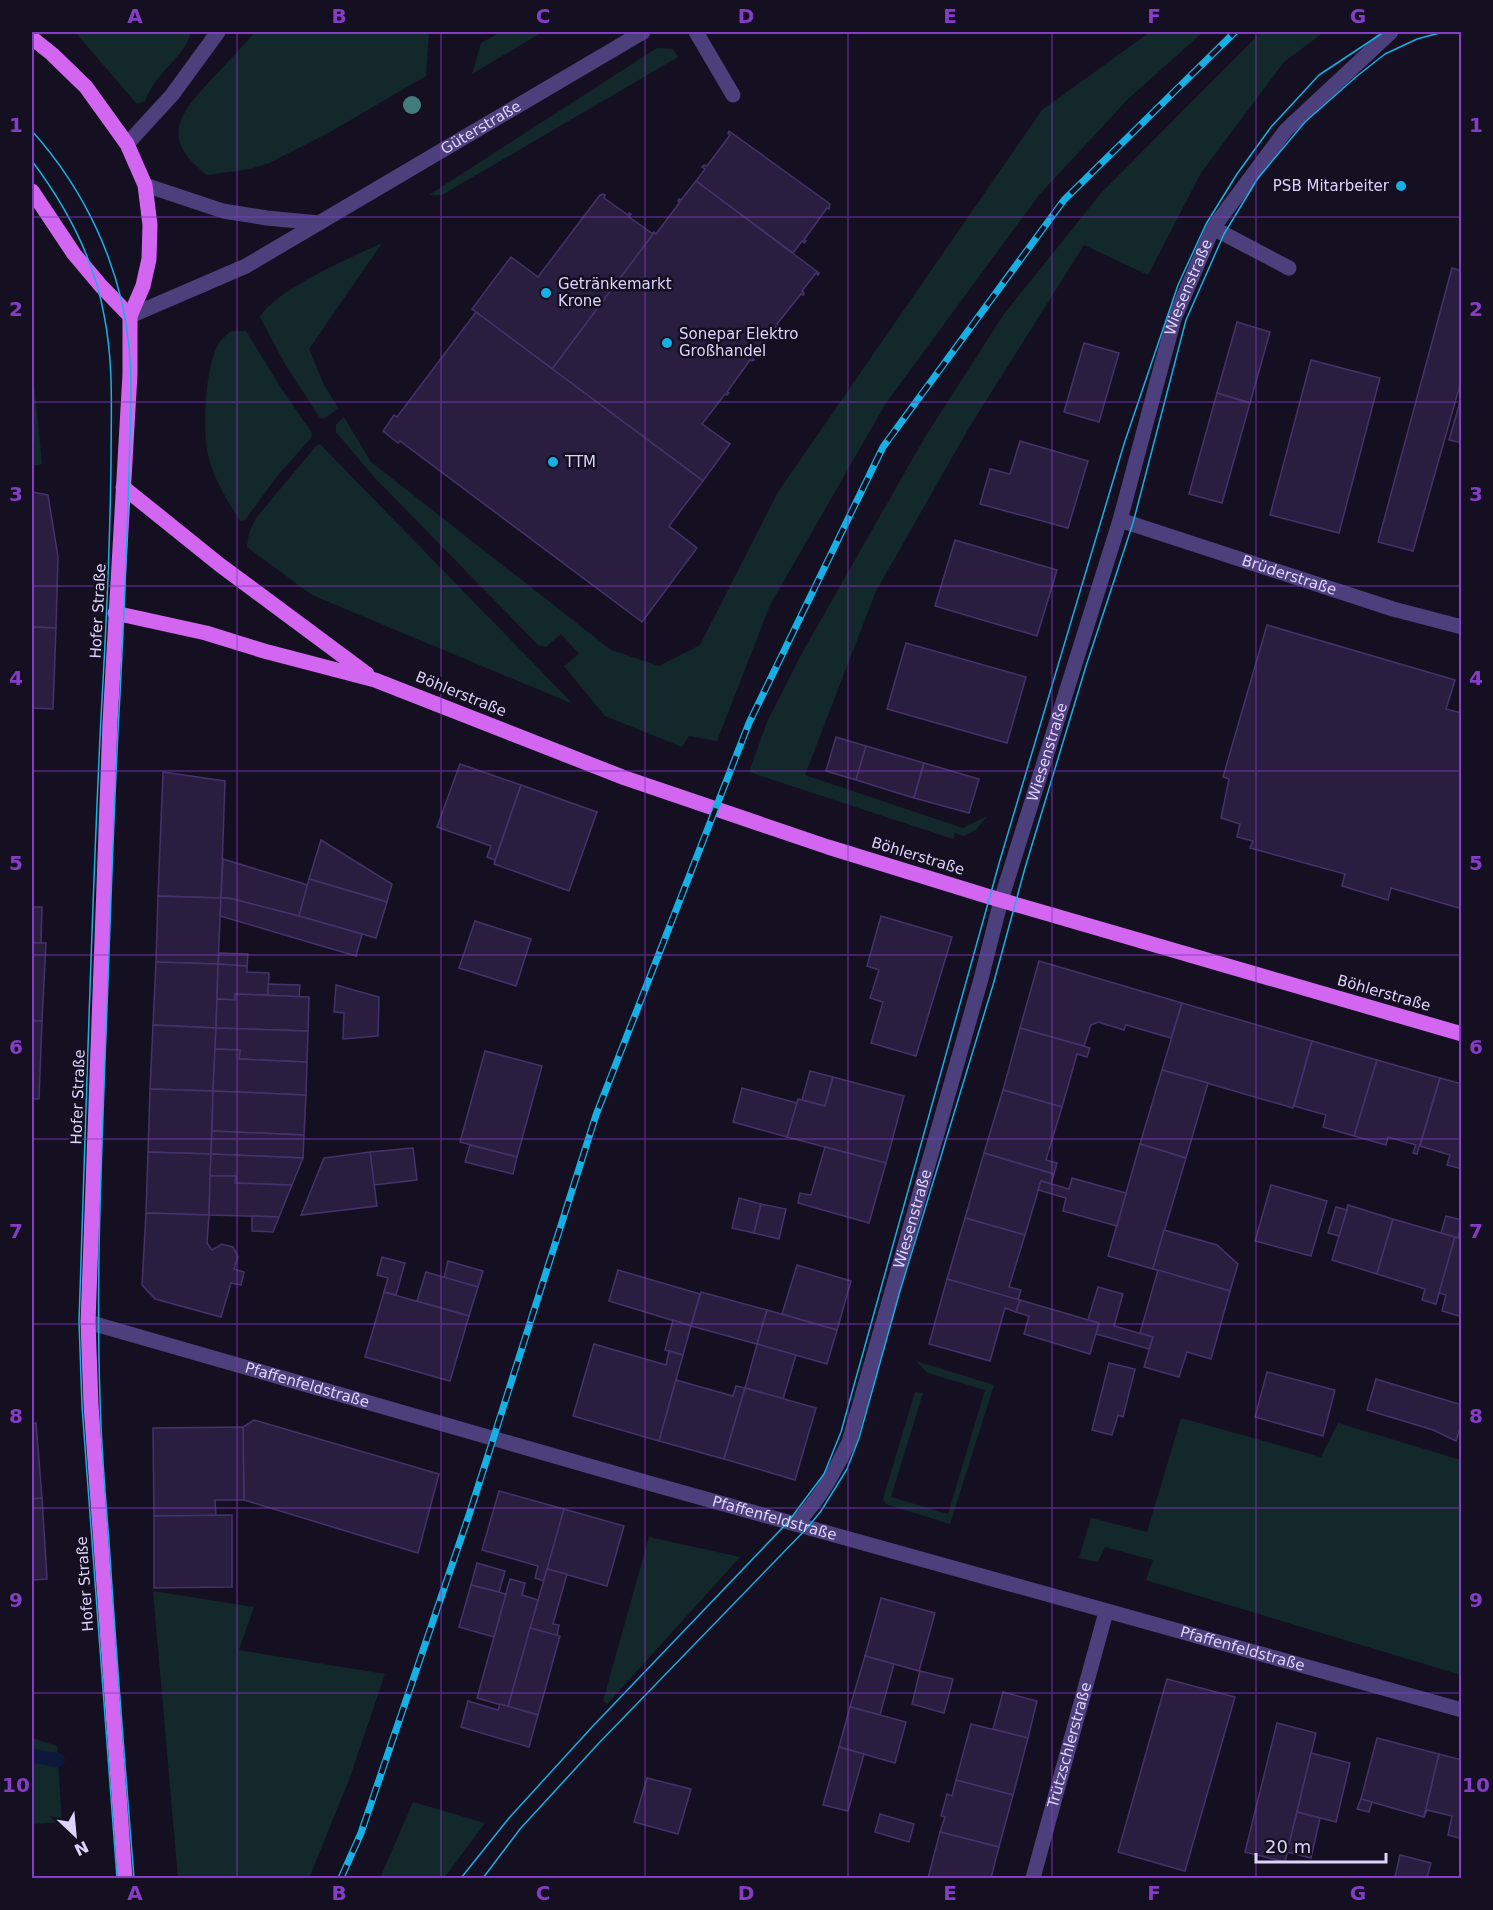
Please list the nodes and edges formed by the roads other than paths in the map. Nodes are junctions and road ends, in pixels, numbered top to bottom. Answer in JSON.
{"nodes":[{"id":1,"x":218,"y":32,"type":"edge"},
{"id":2,"x":643,"y":32,"type":"edge"},
{"id":3,"x":696,"y":32,"type":"edge"},
{"id":4,"x":1391,"y":32,"type":"edge"},
{"id":5,"x":32,"y":38,"type":"edge"},
{"id":6,"x":733,"y":94,"type":"dead end"},
{"id":7,"x":126,"y":144,"type":"junction"},
{"id":8,"x":145,"y":185,"type":"junction"},
{"id":9,"x":32,"y":191,"type":"edge"},
{"id":10,"x":319,"y":223,"type":"junction"},
{"id":11,"x":1213,"y":228,"type":"junction"},
{"id":12,"x":1289,"y":268,"type":"dead end"},
{"id":13,"x":130,"y":316,"type":"junction"},
{"id":14,"x":123,"y":487,"type":"junction"},
{"id":15,"x":1120,"y":520,"type":"junction"},
{"id":16,"x":115,"y":614,"type":"junction"},
{"id":17,"x":1461,"y":627,"type":"edge"},
{"id":18,"x":375,"y":680,"type":"junction"},
{"id":19,"x":1001,"y":900,"type":"junction"},
{"id":20,"x":1461,"y":1034,"type":"edge"},
{"id":21,"x":88,"y":1322,"type":"junction"},
{"id":22,"x":796,"y":1524,"type":"junction"},
{"id":23,"x":1106,"y":1612,"type":"junction"},
{"id":24,"x":1461,"y":1710,"type":"edge"},
{"id":25,"x":125,"y":1878,"type":"edge"},
{"id":26,"x":1033,"y":1878,"type":"edge"}],
"edges":[{"from":1,"to":7,"type":"street"},
{"from":2,"to":10,"type":"street","name":"Güterstraße"},
{"from":3,"to":6,"type":"street"},
{"from":4,"to":11,"type":"street","name":"Wiesenstraße"},
{"from":5,"to":7,"type":"main road","name":"Hofer Straße"},
{"from":7,"to":8,"type":"main road","name":"Hofer Straße"},
{"from":8,"to":10,"type":"street"},
{"from":8,"to":13,"type":"main road","name":"Hofer Straße"},
{"from":9,"to":13,"type":"main road"},
{"from":10,"to":13,"type":"street","name":"Güterstraße"},
{"from":11,"to":12,"type":"street"},
{"from":11,"to":15,"type":"street","name":"Wiesenstraße"},
{"from":13,"to":14,"type":"main road","name":"Hofer Straße"},
{"from":14,"to":16,"type":"main road","name":"Hofer Straße"},
{"from":14,"to":18,"type":"main road","name":"Böhlerstraße"},
{"from":15,"to":17,"type":"street","name":"Brüderstraße"},
{"from":15,"to":19,"type":"street","name":"Wiesenstraße"},
{"from":16,"to":18,"type":"main road","name":"Böhlerstraße"},
{"from":16,"to":21,"type":"main road","name":"Hofer Straße"},
{"from":18,"to":19,"type":"main road","name":"Böhlerstraße"},
{"from":19,"to":20,"type":"main road","name":"Böhlerstraße"},
{"from":19,"to":22,"type":"street","name":"Wiesenstraße"},
{"from":21,"to":22,"type":"street","name":"Pfaffenfeldstraße"},
{"from":21,"to":25,"type":"main road","name":"Hofer Straße"},
{"from":22,"to":23,"type":"street","name":"Pfaffenfeldstraße"},
{"from":23,"to":24,"type":"street","name":"Pfaffenfeldstraße"},
{"from":23,"to":26,"type":"street","name":"Trützschlerstraße"}]}
